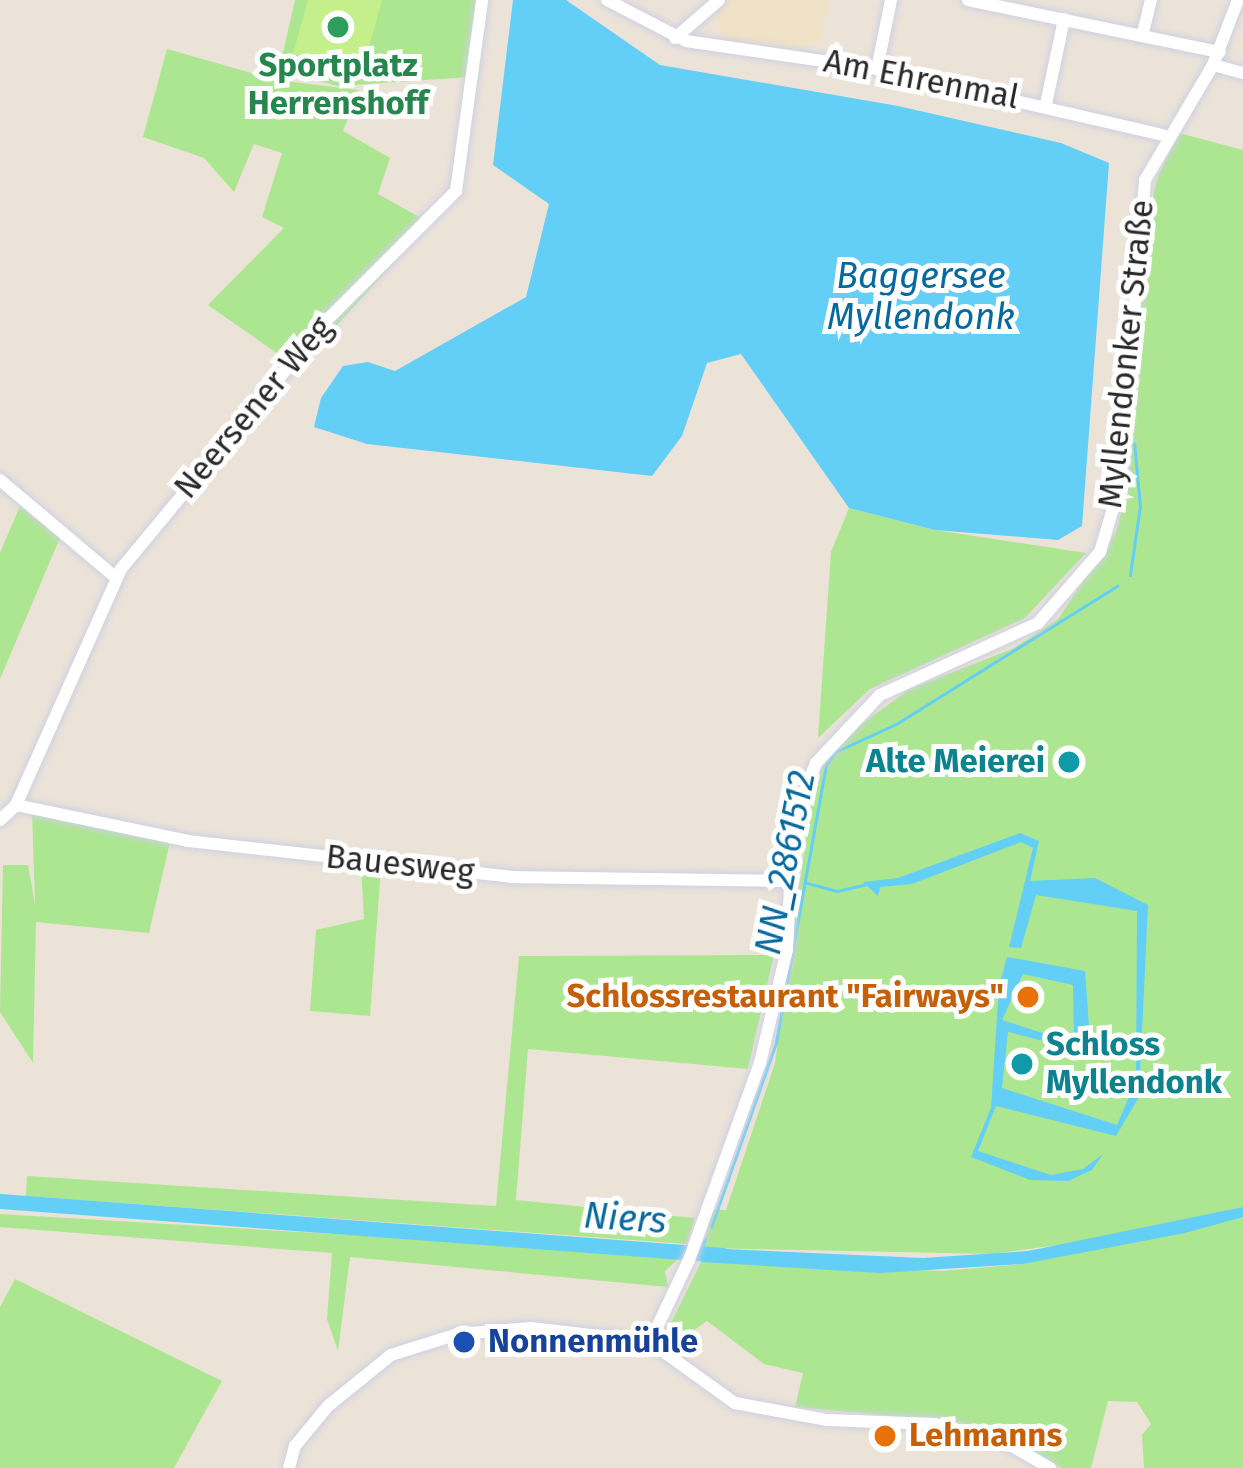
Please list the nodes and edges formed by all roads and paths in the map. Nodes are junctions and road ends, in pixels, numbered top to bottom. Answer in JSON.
{"nodes":[{"id":1,"x":482,"y":0,"type":"edge"},
{"id":2,"x":607,"y":0,"type":"edge"},
{"id":3,"x":718,"y":0,"type":"edge"},
{"id":4,"x":891,"y":0,"type":"edge"},
{"id":5,"x":968,"y":0,"type":"edge"},
{"id":6,"x":1151,"y":0,"type":"edge"},
{"id":7,"x":1238,"y":0,"type":"edge"},
{"id":8,"x":1064,"y":20,"type":"junction"},
{"id":9,"x":1142,"y":36,"type":"junction"},
{"id":10,"x":675,"y":38,"type":"junction"},
{"id":11,"x":1216,"y":58,"type":"junction"},
{"id":12,"x":877,"y":69,"type":"junction"},
{"id":13,"x":1243,"y":73,"type":"edge"},
{"id":14,"x":1046,"y":104,"type":"junction"},
{"id":15,"x":1164,"y":135,"type":"junction"},
{"id":16,"x":0,"y":480,"type":"edge"},
{"id":17,"x":115,"y":577,"type":"junction"},
{"id":18,"x":16,"y":805,"type":"junction"},
{"id":19,"x":0,"y":820,"type":"edge"},
{"id":20,"x":788,"y":881,"type":"junction"},
{"id":21,"x":650,"y":1342,"type":"junction"},
{"id":22,"x":289,"y":1468,"type":"edge"},
{"id":23,"x":1050,"y":1468,"type":"edge"}],
"edges":[{"from":1,"to":17,"type":"street","name":"Neersener Weg"},
{"from":2,"to":10,"type":"street"},
{"from":3,"to":10,"type":"street"},
{"from":4,"to":12,"type":"street"},
{"from":5,"to":8,"type":"street"},
{"from":6,"to":9,"type":"street"},
{"from":7,"to":11,"type":"street","name":"Myllendonker Straße"},
{"from":8,"to":9,"type":"street"},
{"from":8,"to":14,"type":"street"},
{"from":9,"to":11,"type":"street"},
{"from":10,"to":12,"type":"street","name":"Am Ehrenmal"},
{"from":11,"to":13,"type":"street"},
{"from":11,"to":15,"type":"street","name":"Myllendonker Straße"},
{"from":12,"to":14,"type":"street","name":"Am Ehrenmal"},
{"from":14,"to":15,"type":"street","name":"Am Ehrenmal"},
{"from":15,"to":20,"type":"street","name":"Myllendonker Straße"},
{"from":16,"to":17,"type":"street"},
{"from":17,"to":18,"type":"street","name":"Neersener Weg"},
{"from":18,"to":19,"type":"street","name":"Neersener Weg"},
{"from":18,"to":20,"type":"street","name":"Bauesweg"},
{"from":20,"to":21,"type":"street","name":"Myllendonker Straße"},
{"from":21,"to":22,"type":"street"},
{"from":21,"to":23,"type":"street"}]}
